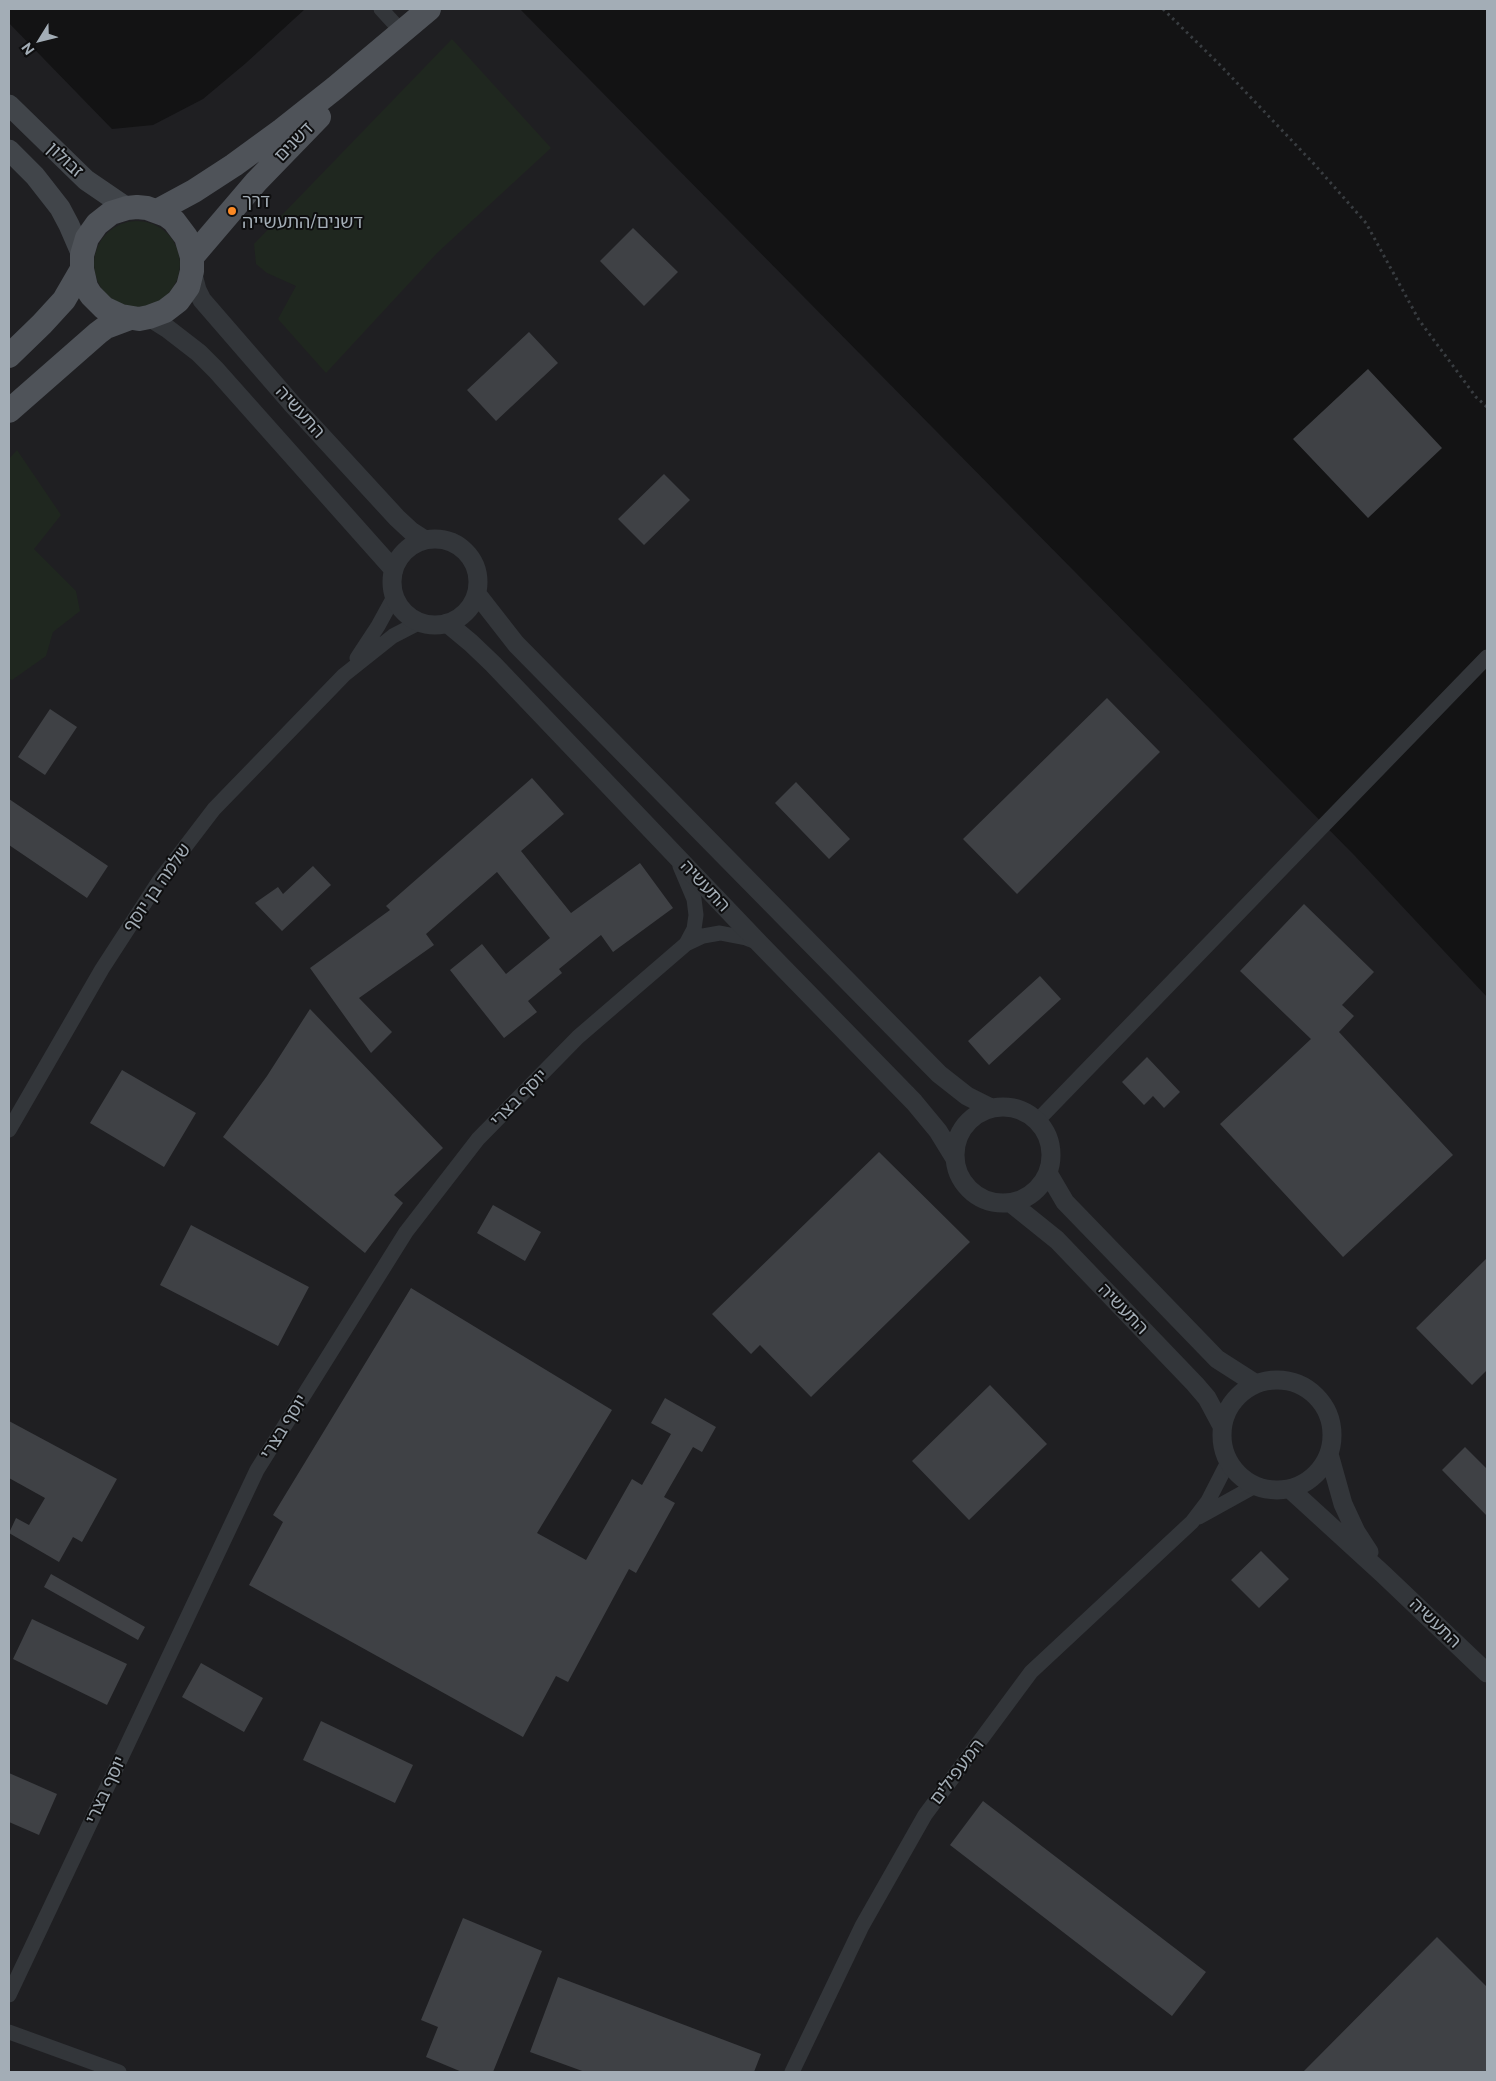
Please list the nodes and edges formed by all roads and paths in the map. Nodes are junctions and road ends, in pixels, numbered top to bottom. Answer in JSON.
{"nodes":[{"id":1,"x":382,"y":9,"type":"edge"},
{"id":2,"x":429,"y":9,"type":"edge"},
{"id":3,"x":1163,"y":9,"type":"edge"},
{"id":4,"x":403,"y":33,"type":"junction"},
{"id":5,"x":9,"y":105,"type":"edge"},
{"id":6,"x":9,"y":150,"type":"edge"},
{"id":7,"x":127,"y":208,"type":"junction"},
{"id":8,"x":157,"y":211,"type":"junction"},
{"id":9,"x":82,"y":262,"type":"junction"},
{"id":10,"x":192,"y":264,"type":"junction"},
{"id":11,"x":139,"y":318,"type":"junction"},
{"id":12,"x":9,"y":356,"type":"edge"},
{"id":13,"x":1487,"y":406,"type":"edge"},
{"id":14,"x":9,"y":411,"type":"edge"},
{"id":15,"x":425,"y":540,"type":"junction"},
{"id":16,"x":394,"y":570,"type":"junction"},
{"id":17,"x":477,"y":594,"type":"junction"},
{"id":18,"x":395,"y":595,"type":"junction"},
{"id":19,"x":420,"y":622,"type":"junction"},
{"id":20,"x":447,"y":624,"type":"junction"},
{"id":21,"x":1487,"y":657,"type":"edge"},
{"id":22,"x":344,"y":675,"type":"junction"},
{"id":23,"x":674,"y":852,"type":"junction"},
{"id":24,"x":686,"y":944,"type":"junction"},
{"id":25,"x":760,"y":944,"type":"junction"},
{"id":26,"x":991,"y":1108,"type":"junction"},
{"id":27,"x":1037,"y":1121,"type":"junction"},
{"id":28,"x":9,"y":1130,"type":"edge"},
{"id":29,"x":954,"y":1157,"type":"junction"},
{"id":30,"x":1048,"y":1173,"type":"junction"},
{"id":31,"x":1011,"y":1203,"type":"junction"},
{"id":32,"x":1256,"y":1384,"type":"junction"},
{"id":33,"x":1222,"y":1426,"type":"junction"},
{"id":34,"x":1329,"y":1454,"type":"junction"},
{"id":35,"x":1228,"y":1462,"type":"junction"},
{"id":36,"x":1254,"y":1486,"type":"junction"},
{"id":37,"x":1290,"y":1489,"type":"junction"},
{"id":38,"x":1192,"y":1522,"type":"junction"},
{"id":39,"x":1383,"y":1574,"type":"junction"},
{"id":40,"x":1487,"y":1673,"type":"edge"},
{"id":41,"x":9,"y":1995,"type":"edge"},
{"id":42,"x":9,"y":2032,"type":"edge"},
{"id":43,"x":119,"y":2072,"type":"edge"},
{"id":44,"x":792,"y":2072,"type":"edge"}],
"edges":[{"from":1,"to":4,"type":"street"},
{"from":2,"to":4,"type":"main road","name":"דשנים"},
{"from":3,"to":13,"type":"path"},
{"from":4,"to":8,"type":"main road","name":"דשנים"},
{"from":4,"to":10,"type":"main road","name":"דשנים"},
{"from":5,"to":7,"type":"main road","name":"זבולון"},
{"from":6,"to":9,"type":"main road","name":"זבולון"},
{"from":7,"to":8,"type":"main road"},
{"from":7,"to":9,"type":"main road"},
{"from":8,"to":10,"type":"main road"},
{"from":9,"to":11,"type":"main road"},
{"from":9,"to":12,"type":"main road"},
{"from":10,"to":11,"type":"main road"},
{"from":10,"to":15,"type":"street","name":"התעשיה"},
{"from":11,"to":14,"type":"main road"},
{"from":11,"to":16,"type":"street","name":"התעשיה"},
{"from":15,"to":16,"type":"street"},
{"from":15,"to":17,"type":"street"},
{"from":16,"to":18,"type":"street"},
{"from":17,"to":20,"type":"street"},
{"from":17,"to":26,"type":"street","name":"התעשיה"},
{"from":18,"to":19,"type":"street"},
{"from":18,"to":22,"type":"street","name":"שלמה בן יוסף"},
{"from":19,"to":20,"type":"street"},
{"from":19,"to":22,"type":"street","name":"שלמה בן יוסף"},
{"from":20,"to":23,"type":"street","name":"התעשיה"},
{"from":21,"to":27,"type":"street"},
{"from":22,"to":28,"type":"street","name":"שלמה בן יוסף"},
{"from":23,"to":24,"type":"street","name":"יוסף בצרי"},
{"from":23,"to":25,"type":"street","name":"התעשיה"},
{"from":24,"to":25,"type":"street","name":"יוסף בצרי"},
{"from":24,"to":41,"type":"street","name":"יוסף בצרי"},
{"from":25,"to":29,"type":"street","name":"התעשיה"},
{"from":26,"to":27,"type":"street"},
{"from":26,"to":29,"type":"street"},
{"from":27,"to":30,"type":"street"},
{"from":29,"to":31,"type":"street"},
{"from":30,"to":31,"type":"street"},
{"from":30,"to":32,"type":"street","name":"התעשיה"},
{"from":31,"to":33,"type":"street","name":"התעשיה"},
{"from":32,"to":33,"type":"street"},
{"from":32,"to":34,"type":"street"},
{"from":33,"to":35,"type":"street"},
{"from":34,"to":37,"type":"street"},
{"from":34,"to":39,"type":"street","name":"התעשיה"},
{"from":35,"to":36,"type":"street"},
{"from":35,"to":38,"type":"street","name":"המעפילים"},
{"from":36,"to":37,"type":"street"},
{"from":36,"to":38,"type":"street","name":"המעפילים"},
{"from":37,"to":39,"type":"street","name":"התעשיה"},
{"from":38,"to":44,"type":"street","name":"המעפילים"},
{"from":39,"to":40,"type":"street","name":"התעשיה"},
{"from":42,"to":43,"type":"street"}]}
